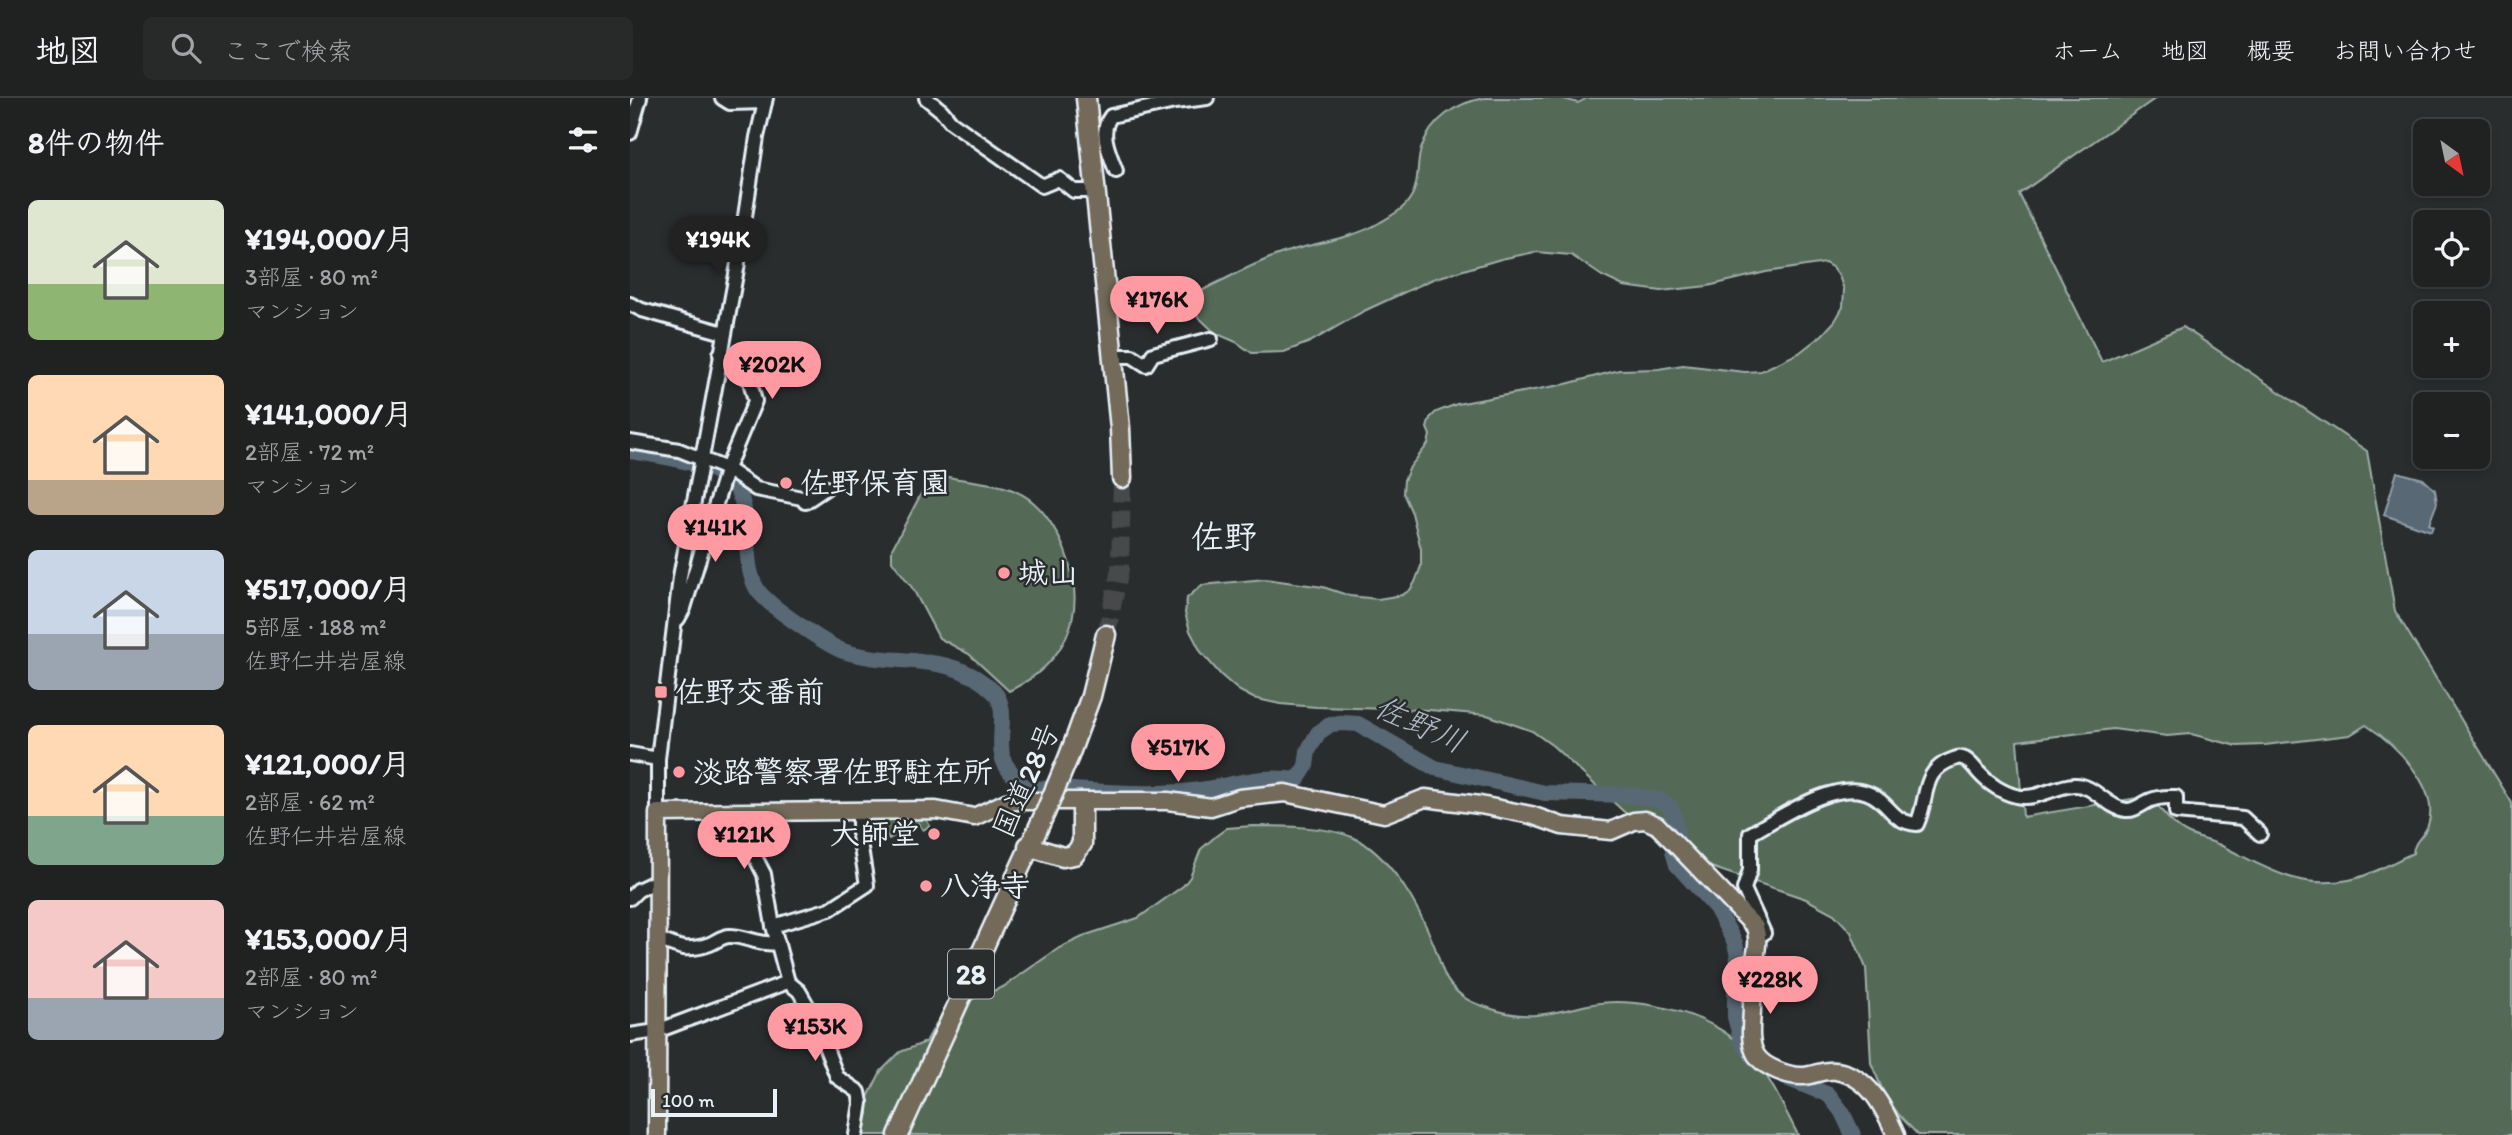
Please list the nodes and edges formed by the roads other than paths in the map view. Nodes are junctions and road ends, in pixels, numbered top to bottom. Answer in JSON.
{"nodes":[{"id":1,"x":640,"y":98,"type":"edge"},
{"id":2,"x":722,"y":98,"type":"edge"},
{"id":3,"x":926,"y":98,"type":"edge"},
{"id":4,"x":1086,"y":98,"type":"edge"},
{"id":5,"x":1208,"y":98,"type":"edge"},
{"id":6,"x":766,"y":100,"type":"edge"},
{"id":7,"x":630,"y":132,"type":"edge"},
{"id":8,"x":1116,"y":171,"type":"dead end"},
{"id":9,"x":1096,"y":191,"type":"junction"},
{"id":10,"x":630,"y":304,"type":"edge"},
{"id":11,"x":724,"y":332,"type":"junction"},
{"id":12,"x":1211,"y":339,"type":"dead end"},
{"id":13,"x":720,"y":354,"type":"junction"},
{"id":14,"x":1112,"y":356,"type":"junction"},
{"id":15,"x":630,"y":442,"type":"edge"},
{"id":16,"x":701,"y":459,"type":"junction"},
{"id":17,"x":727,"y":470,"type":"junction"},
{"id":18,"x":1122,"y":478,"type":"tunnel mouth"},
{"id":19,"x":826,"y":488,"type":"dead end"},
{"id":20,"x":673,"y":628,"type":"junction"},
{"id":21,"x":1106,"y":635,"type":"tunnel mouth"},
{"id":22,"x":630,"y":754,"type":"edge"},
{"id":23,"x":658,"y":759,"type":"junction"},
{"id":24,"x":1082,"y":802,"type":"junction"},
{"id":25,"x":859,"y":811,"type":"junction"},
{"id":26,"x":658,"y":813,"type":"junction"},
{"id":27,"x":751,"y":813,"type":"junction"},
{"id":28,"x":2260,"y":834,"type":"dead end"},
{"id":29,"x":1028,"y":846,"type":"junction"},
{"id":30,"x":657,"y":881,"type":"junction"},
{"id":31,"x":630,"y":898,"type":"edge"},
{"id":32,"x":774,"y":926,"type":"junction"},
{"id":33,"x":1758,"y":936,"type":"junction"},
{"id":34,"x":658,"y":939,"type":"junction"},
{"id":35,"x":778,"y":943,"type":"junction"},
{"id":36,"x":788,"y":982,"type":"junction"},
{"id":37,"x":657,"y":1031,"type":"junction"},
{"id":38,"x":630,"y":1035,"type":"edge"},
{"id":39,"x":657,"y":1135,"type":"edge"},
{"id":40,"x":856,"y":1135,"type":"edge"},
{"id":41,"x":898,"y":1135,"type":"edge"},
{"id":42,"x":1896,"y":1135,"type":"edge"}],
"edges":[{"from":1,"to":7,"type":"street"},
{"from":2,"to":6,"type":"street"},
{"from":3,"to":9,"type":"street"},
{"from":4,"to":9,"type":"highway"},
{"from":5,"to":8,"type":"street"},
{"from":6,"to":11,"type":"street"},
{"from":9,"to":14,"type":"highway"},
{"from":10,"to":11,"type":"street"},
{"from":11,"to":13,"type":"street"},
{"from":12,"to":14,"type":"street"},
{"from":13,"to":16,"type":"street"},
{"from":13,"to":17,"type":"street"},
{"from":14,"to":18,"type":"highway"},
{"from":15,"to":16,"type":"street"},
{"from":16,"to":17,"type":"street"},
{"from":16,"to":20,"type":"street"},
{"from":17,"to":19,"type":"street"},
{"from":17,"to":20,"type":"street"},
{"from":20,"to":23,"type":"street"},
{"from":21,"to":29,"type":"highway","name":"国道28号","number":"28","bridge":true},
{"from":22,"to":23,"type":"street"},
{"from":23,"to":26,"type":"street"},
{"from":24,"to":25,"type":"main road"},
{"from":24,"to":29,"type":"highway"},
{"from":24,"to":33,"type":"main road"},
{"from":25,"to":27,"type":"main road"},
{"from":25,"to":32,"type":"street"},
{"from":26,"to":27,"type":"main road"},
{"from":26,"to":30,"type":"main road"},
{"from":27,"to":32,"type":"street"},
{"from":28,"to":33,"type":"street"},
{"from":29,"to":41,"type":"highway","name":"国道28号","number":"28"},
{"from":30,"to":31,"type":"street"},
{"from":30,"to":34,"type":"main road"},
{"from":32,"to":35,"type":"street"},
{"from":33,"to":42,"type":"main road"},
{"from":34,"to":35,"type":"street"},
{"from":34,"to":37,"type":"main road"},
{"from":35,"to":36,"type":"street"},
{"from":36,"to":37,"type":"street"},
{"from":36,"to":40,"type":"street"},
{"from":37,"to":38,"type":"street"},
{"from":37,"to":39,"type":"main road"}]}
